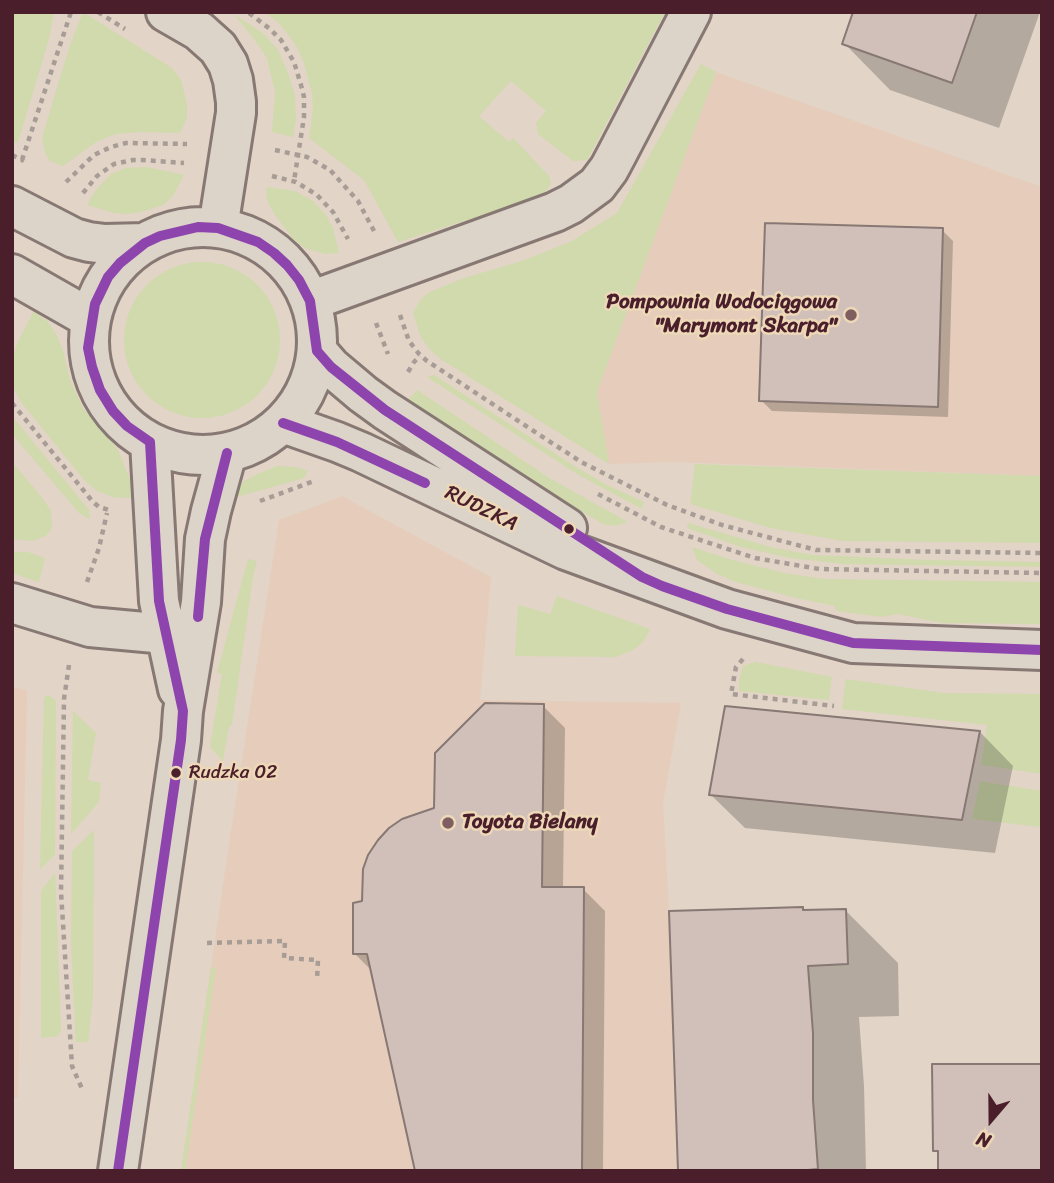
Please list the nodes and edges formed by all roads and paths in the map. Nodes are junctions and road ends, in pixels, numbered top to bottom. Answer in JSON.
{"nodes":[{"id":1,"x":71,"y":12,"type":"edge"},
{"id":2,"x":166,"y":12,"type":"edge"},
{"id":3,"x":248,"y":12,"type":"edge"},
{"id":4,"x":691,"y":12,"type":"edge"},
{"id":5,"x":192,"y":136,"type":"dead end"},
{"id":6,"x":264,"y":148,"type":"dead end"},
{"id":7,"x":298,"y":154,"type":"junction"},
{"id":8,"x":22,"y":160,"type":"dead end"},
{"id":9,"x":193,"y":164,"type":"dead end"},
{"id":10,"x":269,"y":175,"type":"dead end"},
{"id":11,"x":55,"y":177,"type":"dead end"},
{"id":12,"x":294,"y":181,"type":"junction"},
{"id":13,"x":79,"y":197,"type":"dead end"},
{"id":14,"x":12,"y":206,"type":"edge"},
{"id":15,"x":218,"y":228,"type":"junction"},
{"id":16,"x":375,"y":236,"type":"dead end"},
{"id":17,"x":350,"y":242,"type":"dead end"},
{"id":18,"x":145,"y":243,"type":"junction"},
{"id":19,"x":12,"y":274,"type":"edge"},
{"id":20,"x":310,"y":301,"type":"junction"},
{"id":21,"x":396,"y":304,"type":"dead end"},
{"id":22,"x":91,"y":319,"type":"junction"},
{"id":23,"x":375,"y":319,"type":"dead end"},
{"id":24,"x":317,"y":351,"type":"junction"},
{"id":25,"x":388,"y":356,"type":"dead end"},
{"id":26,"x":12,"y":403,"type":"edge"},
{"id":27,"x":283,"y":423,"type":"junction"},
{"id":28,"x":150,"y":442,"type":"junction"},
{"id":29,"x":227,"y":453,"type":"junction"},
{"id":30,"x":317,"y":478,"type":"dead end"},
{"id":31,"x":589,"y":489,"type":"dead end"},
{"id":32,"x":248,"y":505,"type":"dead end"},
{"id":33,"x":107,"y":510,"type":"junction"},
{"id":34,"x":116,"y":512,"type":"dead end"},
{"id":35,"x":1042,"y":553,"type":"edge"},
{"id":36,"x":1042,"y":573,"type":"edge"},
{"id":37,"x":642,"y":577,"type":"junction"},
{"id":38,"x":86,"y":585,"type":"dead end"},
{"id":39,"x":12,"y":603,"type":"edge"},
{"id":40,"x":181,"y":634,"type":"junction"},
{"id":41,"x":1042,"y":650,"type":"edge"},
{"id":42,"x":752,"y":651,"type":"dead end"},
{"id":43,"x":70,"y":657,"type":"dead end"},
{"id":44,"x":834,"y":706,"type":"dead end"},
{"id":45,"x":207,"y":943,"type":"dead end"},
{"id":46,"x":317,"y":980,"type":"dead end"},
{"id":47,"x":83,"y":1091,"type":"dead end"},
{"id":48,"x":118,"y":1171,"type":"edge"}],
"edges":[{"from":1,"to":8,"type":"path"},
{"from":2,"to":15,"type":"street"},
{"from":3,"to":7,"type":"path"},
{"from":4,"to":20,"type":"street"},
{"from":5,"to":11,"type":"path"},
{"from":6,"to":7,"type":"path"},
{"from":7,"to":12,"type":"path"},
{"from":7,"to":16,"type":"path"},
{"from":9,"to":13,"type":"path"},
{"from":10,"to":12,"type":"path"},
{"from":12,"to":17,"type":"path"},
{"from":14,"to":18,"type":"street"},
{"from":15,"to":18,"type":"street"},
{"from":15,"to":20,"type":"street"},
{"from":18,"to":22,"type":"street"},
{"from":19,"to":22,"type":"street"},
{"from":20,"to":24,"type":"street"},
{"from":21,"to":35,"type":"path"},
{"from":22,"to":28,"type":"street"},
{"from":23,"to":25,"type":"path"},
{"from":24,"to":27,"type":"street"},
{"from":24,"to":37,"type":"street","name":"RUDZKA"},
{"from":26,"to":33,"type":"path"},
{"from":27,"to":29,"type":"street"},
{"from":27,"to":37,"type":"street","name":"RUDZKA"},
{"from":28,"to":29,"type":"street"},
{"from":28,"to":40,"type":"street"},
{"from":29,"to":40,"type":"street"},
{"from":30,"to":32,"type":"path"},
{"from":31,"to":36,"type":"path"},
{"from":33,"to":34,"type":"path"},
{"from":33,"to":38,"type":"path"},
{"from":37,"to":41,"type":"street","name":"RUDZKA"},
{"from":39,"to":40,"type":"street"},
{"from":40,"to":48,"type":"street"},
{"from":42,"to":44,"type":"path"},
{"from":43,"to":47,"type":"path"},
{"from":45,"to":46,"type":"path"}]}
